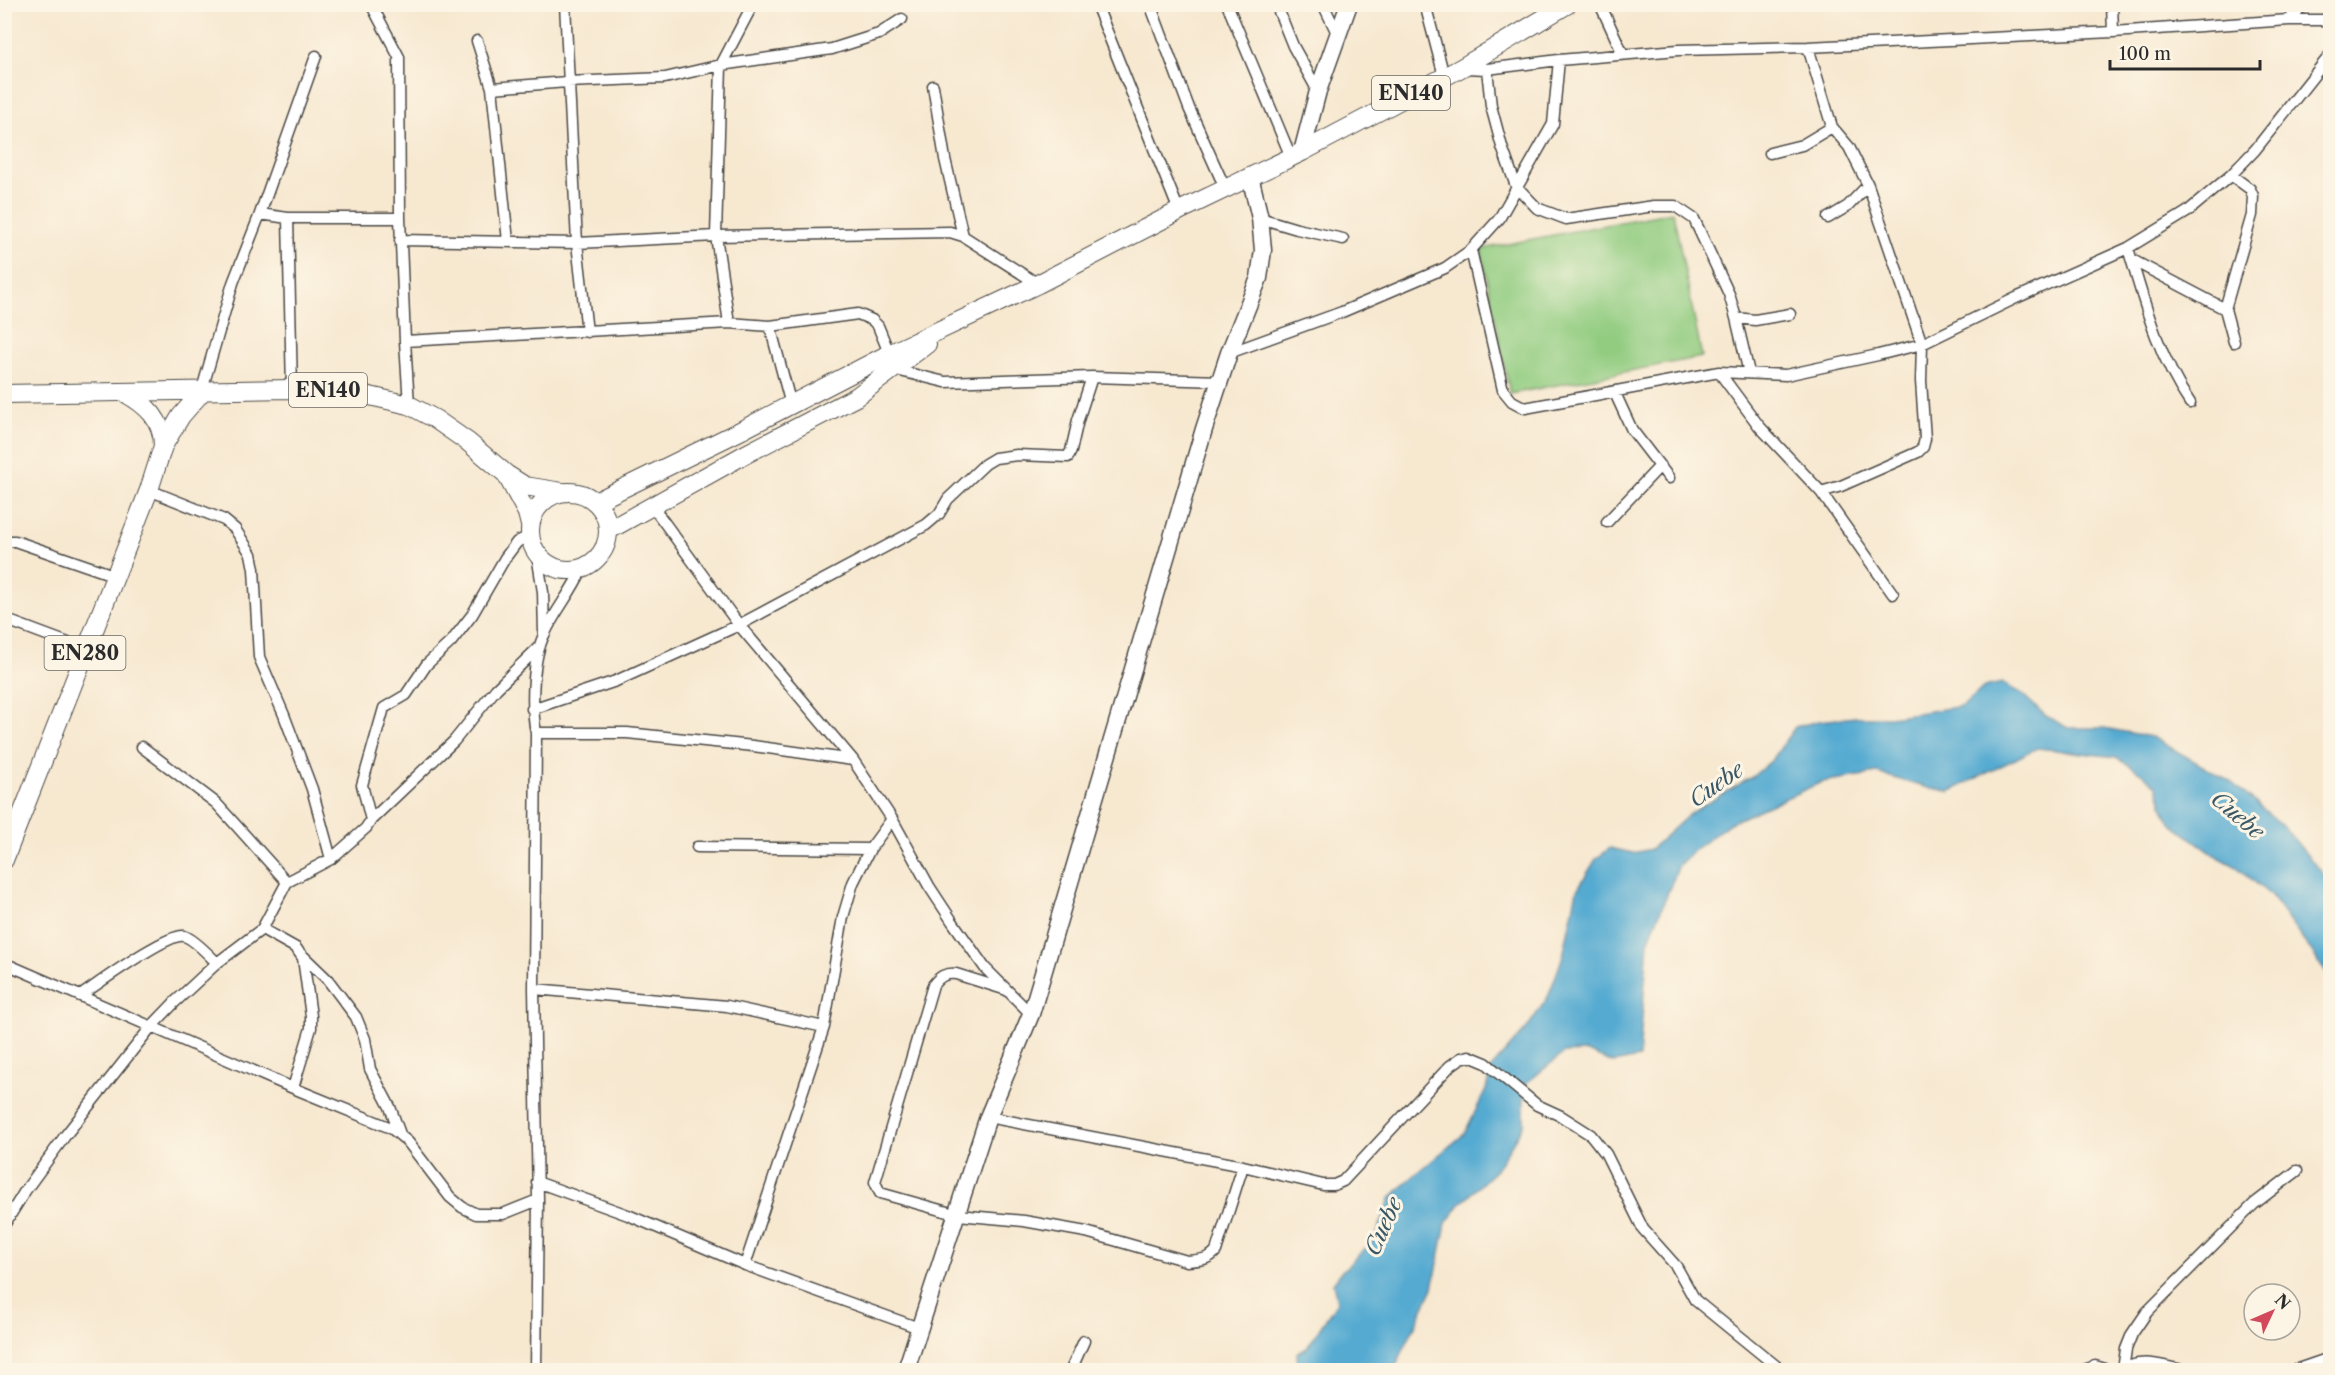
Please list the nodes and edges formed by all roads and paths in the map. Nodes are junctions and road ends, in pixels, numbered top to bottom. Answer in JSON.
{"nodes":[{"id":1,"x":371,"y":4,"type":"edge"},
{"id":2,"x":565,"y":4,"type":"edge"},
{"id":3,"x":753,"y":4,"type":"edge"},
{"id":4,"x":1096,"y":4,"type":"edge"},
{"id":5,"x":1150,"y":4,"type":"edge"},
{"id":6,"x":1227,"y":4,"type":"edge"},
{"id":7,"x":1276,"y":4,"type":"edge"},
{"id":8,"x":1323,"y":4,"type":"edge"},
{"id":9,"x":1349,"y":4,"type":"edge"},
{"id":10,"x":1425,"y":4,"type":"edge"},
{"id":11,"x":1600,"y":4,"type":"edge"},
{"id":12,"x":2112,"y":4,"type":"edge"},
{"id":13,"x":2304,"y":4,"type":"edge"},
{"id":14,"x":1557,"y":7,"type":"edge"},
{"id":15,"x":902,"y":19,"type":"dead end"},
{"id":16,"x":2289,"y":20,"type":"junction"},
{"id":17,"x":2331,"y":20,"type":"edge"},
{"id":18,"x":2113,"y":32,"type":"junction"},
{"id":19,"x":1338,"y":35,"type":"junction"},
{"id":20,"x":477,"y":41,"type":"dead end"},
{"id":21,"x":1808,"y":47,"type":"junction"},
{"id":22,"x":1623,"y":54,"type":"junction"},
{"id":23,"x":316,"y":56,"type":"dead end"},
{"id":24,"x":2330,"y":58,"type":"edge"},
{"id":25,"x":1559,"y":60,"type":"junction"},
{"id":26,"x":721,"y":65,"type":"junction"},
{"id":27,"x":1461,"y":68,"type":"junction"},
{"id":28,"x":1487,"y":69,"type":"junction"},
{"id":29,"x":1444,"y":76,"type":"junction"},
{"id":30,"x":567,"y":82,"type":"junction"},
{"id":31,"x":933,"y":86,"type":"dead end"},
{"id":32,"x":492,"y":88,"type":"junction"},
{"id":33,"x":1318,"y":91,"type":"junction"},
{"id":34,"x":1832,"y":127,"type":"junction"},
{"id":35,"x":1770,"y":153,"type":"dead end"},
{"id":36,"x":1296,"y":154,"type":"junction"},
{"id":37,"x":2230,"y":175,"type":"junction"},
{"id":38,"x":1250,"y":176,"type":"junction"},
{"id":39,"x":1868,"y":185,"type":"junction"},
{"id":40,"x":1516,"y":186,"type":"junction"},
{"id":41,"x":1225,"y":188,"type":"junction"},
{"id":42,"x":1179,"y":211,"type":"junction"},
{"id":43,"x":260,"y":214,"type":"junction"},
{"id":44,"x":288,"y":218,"type":"junction"},
{"id":45,"x":400,"y":218,"type":"junction"},
{"id":46,"x":1260,"y":218,"type":"junction"},
{"id":47,"x":1828,"y":218,"type":"dead end"},
{"id":48,"x":716,"y":236,"type":"junction"},
{"id":49,"x":963,"y":236,"type":"junction"},
{"id":50,"x":1344,"y":239,"type":"dead end"},
{"id":51,"x":400,"y":240,"type":"junction"},
{"id":52,"x":508,"y":241,"type":"junction"},
{"id":53,"x":577,"y":243,"type":"junction"},
{"id":54,"x":2128,"y":248,"type":"junction"},
{"id":55,"x":1471,"y":250,"type":"junction"},
{"id":56,"x":2132,"y":260,"type":"junction"},
{"id":57,"x":1038,"y":284,"type":"junction"},
{"id":58,"x":2225,"y":309,"type":"junction"},
{"id":59,"x":1790,"y":314,"type":"dead end"},
{"id":60,"x":1736,"y":318,"type":"junction"},
{"id":61,"x":729,"y":323,"type":"junction"},
{"id":62,"x":770,"y":326,"type":"junction"},
{"id":63,"x":587,"y":332,"type":"junction"},
{"id":64,"x":405,"y":341,"type":"junction"},
{"id":65,"x":2234,"y":342,"type":"dead end"},
{"id":66,"x":1922,"y":344,"type":"junction"},
{"id":67,"x":1229,"y":353,"type":"junction"},
{"id":68,"x":892,"y":362,"type":"junction"},
{"id":69,"x":1719,"y":372,"type":"junction"},
{"id":70,"x":1749,"y":373,"type":"junction"},
{"id":71,"x":1092,"y":377,"type":"junction"},
{"id":72,"x":1220,"y":381,"type":"junction"},
{"id":73,"x":292,"y":389,"type":"junction"},
{"id":74,"x":125,"y":393,"type":"junction"},
{"id":75,"x":201,"y":393,"type":"junction"},
{"id":76,"x":1615,"y":393,"type":"junction"},
{"id":77,"x":4,"y":394,"type":"edge"},
{"id":78,"x":2190,"y":403,"type":"dead end"},
{"id":79,"x":409,"y":405,"type":"junction"},
{"id":80,"x":791,"y":405,"type":"junction"},
{"id":81,"x":163,"y":446,"type":"junction"},
{"id":82,"x":1660,"y":466,"type":"junction"},
{"id":83,"x":506,"y":474,"type":"junction"},
{"id":84,"x":1669,"y":478,"type":"dead end"},
{"id":85,"x":149,"y":490,"type":"junction"},
{"id":86,"x":562,"y":492,"type":"junction"},
{"id":87,"x":1821,"y":492,"type":"junction"},
{"id":88,"x":595,"y":502,"type":"junction"},
{"id":89,"x":653,"y":507,"type":"junction"},
{"id":90,"x":1606,"y":522,"type":"dead end"},
{"id":91,"x":609,"y":530,"type":"junction"},
{"id":92,"x":530,"y":531,"type":"junction"},
{"id":93,"x":4,"y":544,"type":"edge"},
{"id":94,"x":537,"y":555,"type":"junction"},
{"id":95,"x":582,"y":569,"type":"junction"},
{"id":96,"x":116,"y":576,"type":"junction"},
{"id":97,"x":1893,"y":594,"type":"dead end"},
{"id":98,"x":4,"y":619,"type":"edge"},
{"id":99,"x":739,"y":625,"type":"junction"},
{"id":100,"x":544,"y":634,"type":"junction"},
{"id":101,"x":540,"y":646,"type":"junction"},
{"id":102,"x":87,"y":650,"type":"junction"},
{"id":103,"x":532,"y":709,"type":"junction"},
{"id":104,"x":536,"y":733,"type":"junction"},
{"id":105,"x":142,"y":747,"type":"dead end"},
{"id":106,"x":853,"y":760,"type":"junction"},
{"id":107,"x":892,"y":819,"type":"junction"},
{"id":108,"x":371,"y":820,"type":"junction"},
{"id":109,"x":697,"y":847,"type":"dead end"},
{"id":110,"x":870,"y":849,"type":"junction"},
{"id":111,"x":331,"y":859,"type":"junction"},
{"id":112,"x":4,"y":860,"type":"edge"},
{"id":113,"x":287,"y":882,"type":"junction"},
{"id":114,"x":262,"y":928,"type":"junction"},
{"id":115,"x":300,"y":952,"type":"junction"},
{"id":116,"x":4,"y":963,"type":"edge"},
{"id":117,"x":217,"y":963,"type":"junction"},
{"id":118,"x":534,"y":989,"type":"junction"},
{"id":119,"x":1007,"y":990,"type":"junction"},
{"id":120,"x":80,"y":996,"type":"junction"},
{"id":121,"x":1031,"y":1014,"type":"junction"},
{"id":122,"x":151,"y":1027,"type":"junction"},
{"id":123,"x":824,"y":1027,"type":"junction"},
{"id":124,"x":293,"y":1088,"type":"junction"},
{"id":125,"x":988,"y":1118,"type":"junction"},
{"id":126,"x":400,"y":1134,"type":"junction"},
{"id":127,"x":1243,"y":1166,"type":"junction"},
{"id":128,"x":2297,"y":1171,"type":"dead end"},
{"id":129,"x":537,"y":1182,"type":"junction"},
{"id":130,"x":538,"y":1200,"type":"junction"},
{"id":131,"x":958,"y":1215,"type":"junction"},
{"id":132,"x":4,"y":1225,"type":"edge"},
{"id":133,"x":745,"y":1265,"type":"junction"},
{"id":134,"x":919,"y":1328,"type":"junction"},
{"id":135,"x":1084,"y":1341,"type":"dead end"},
{"id":136,"x":2330,"y":1358,"type":"edge"},
{"id":137,"x":536,"y":1371,"type":"edge"},
{"id":138,"x":906,"y":1371,"type":"edge"},
{"id":139,"x":1071,"y":1371,"type":"edge"},
{"id":140,"x":1781,"y":1371,"type":"edge"},
{"id":141,"x":2084,"y":1371,"type":"edge"},
{"id":142,"x":2109,"y":1371,"type":"edge"},
{"id":143,"x":2123,"y":1371,"type":"edge"},
{"id":144,"x":2184,"y":1371,"type":"edge"},
{"id":145,"x":2295,"y":1371,"type":"edge"}],
"edges":[{"from":1,"to":45,"type":"street"},
{"from":2,"to":30,"type":"street"},
{"from":3,"to":26,"type":"street"},
{"from":4,"to":42,"type":"street"},
{"from":5,"to":41,"type":"street"},
{"from":6,"to":36,"type":"street"},
{"from":7,"to":33,"type":"street"},
{"from":8,"to":19,"type":"street"},
{"from":9,"to":19,"type":"main road"},
{"from":10,"to":29,"type":"street"},
{"from":11,"to":22,"type":"street"},
{"from":12,"to":18,"type":"street"},
{"from":13,"to":16,"type":"street"},
{"from":14,"to":27,"type":"main road","number":"EN140"},
{"from":15,"to":26,"type":"street"},
{"from":16,"to":17,"type":"street"},
{"from":16,"to":18,"type":"street"},
{"from":18,"to":21,"type":"street"},
{"from":19,"to":33,"type":"main road"},
{"from":20,"to":32,"type":"street"},
{"from":21,"to":22,"type":"street"},
{"from":21,"to":34,"type":"street"},
{"from":22,"to":25,"type":"street"},
{"from":23,"to":43,"type":"street"},
{"from":24,"to":37,"type":"street"},
{"from":25,"to":28,"type":"street"},
{"from":25,"to":40,"type":"street"},
{"from":26,"to":30,"type":"street"},
{"from":26,"to":48,"type":"street"},
{"from":27,"to":28,"type":"street"},
{"from":27,"to":29,"type":"main road","number":"EN140"},
{"from":28,"to":40,"type":"street"},
{"from":29,"to":36,"type":"main road","number":"EN140"},
{"from":30,"to":32,"type":"street"},
{"from":30,"to":53,"type":"street"},
{"from":31,"to":49,"type":"street"},
{"from":32,"to":52,"type":"street"},
{"from":33,"to":36,"type":"main road"},
{"from":34,"to":35,"type":"street"},
{"from":34,"to":39,"type":"street"},
{"from":36,"to":38,"type":"main road","number":"EN140"},
{"from":37,"to":54,"type":"street"},
{"from":37,"to":58,"type":"street"},
{"from":38,"to":41,"type":"main road","number":"EN140"},
{"from":38,"to":46,"type":"main road"},
{"from":39,"to":47,"type":"street"},
{"from":39,"to":66,"type":"street"},
{"from":40,"to":55,"type":"street"},
{"from":40,"to":60,"type":"street"},
{"from":41,"to":42,"type":"main road","number":"EN140"},
{"from":42,"to":57,"type":"main road","number":"EN140"},
{"from":43,"to":44,"type":"street"},
{"from":43,"to":75,"type":"street"},
{"from":44,"to":45,"type":"street"},
{"from":44,"to":73,"type":"street"},
{"from":45,"to":51,"type":"street"},
{"from":46,"to":50,"type":"street"},
{"from":46,"to":67,"type":"main road"},
{"from":48,"to":49,"type":"street"},
{"from":48,"to":53,"type":"street"},
{"from":48,"to":61,"type":"street"},
{"from":49,"to":57,"type":"street"},
{"from":51,"to":52,"type":"street"},
{"from":51,"to":64,"type":"street"},
{"from":52,"to":53,"type":"street"},
{"from":53,"to":63,"type":"street"},
{"from":54,"to":56,"type":"street"},
{"from":54,"to":66,"type":"street"},
{"from":55,"to":67,"type":"street"},
{"from":55,"to":76,"type":"street"},
{"from":56,"to":58,"type":"street"},
{"from":56,"to":78,"type":"street"},
{"from":57,"to":68,"type":"main road","number":"EN140"},
{"from":58,"to":65,"type":"street"},
{"from":59,"to":60,"type":"street"},
{"from":60,"to":70,"type":"street"},
{"from":61,"to":62,"type":"street"},
{"from":61,"to":63,"type":"street"},
{"from":62,"to":68,"type":"street"},
{"from":62,"to":80,"type":"street"},
{"from":63,"to":64,"type":"street"},
{"from":64,"to":79,"type":"street"},
{"from":66,"to":70,"type":"street"},
{"from":66,"to":87,"type":"street"},
{"from":67,"to":72,"type":"main road"},
{"from":68,"to":71,"type":"street"},
{"from":68,"to":80,"type":"main road","number":"EN140"},
{"from":68,"to":89,"type":"main road","number":"EN140"},
{"from":69,"to":70,"type":"street"},
{"from":69,"to":76,"type":"street"},
{"from":69,"to":87,"type":"street"},
{"from":71,"to":72,"type":"street"},
{"from":71,"to":99,"type":"street"},
{"from":72,"to":121,"type":"main road"},
{"from":73,"to":75,"type":"main road","number":"EN140"},
{"from":73,"to":79,"type":"main road","number":"EN140"},
{"from":74,"to":75,"type":"main road","number":"EN140"},
{"from":74,"to":77,"type":"main road","number":"EN140"},
{"from":74,"to":81,"type":"main road"},
{"from":75,"to":81,"type":"main road","number":"EN280"},
{"from":76,"to":82,"type":"street"},
{"from":79,"to":83,"type":"main road","number":"EN140"},
{"from":80,"to":88,"type":"main road","number":"EN140"},
{"from":81,"to":85,"type":"main road","number":"EN280"},
{"from":82,"to":84,"type":"street"},
{"from":82,"to":90,"type":"street"},
{"from":83,"to":86,"type":"main road","number":"EN140"},
{"from":83,"to":92,"type":"main road","number":"EN140"},
{"from":85,"to":96,"type":"main road","number":"EN280"},
{"from":85,"to":111,"type":"street"},
{"from":86,"to":88,"type":"main road","number":"EN140"},
{"from":86,"to":92,"type":"main road"},
{"from":87,"to":97,"type":"street"},
{"from":88,"to":91,"type":"main road"},
{"from":89,"to":91,"type":"main road","number":"EN140"},
{"from":89,"to":99,"type":"street"},
{"from":91,"to":95,"type":"main road"},
{"from":92,"to":94,"type":"main road","number":"EN140"},
{"from":92,"to":108,"type":"street"},
{"from":93,"to":96,"type":"street"},
{"from":94,"to":95,"type":"main road"},
{"from":94,"to":100,"type":"street"},
{"from":95,"to":100,"type":"street"},
{"from":96,"to":102,"type":"main road","number":"EN280"},
{"from":98,"to":102,"type":"street"},
{"from":99,"to":103,"type":"street"},
{"from":99,"to":106,"type":"street"},
{"from":100,"to":101,"type":"street"},
{"from":101,"to":103,"type":"street"},
{"from":101,"to":108,"type":"street"},
{"from":102,"to":112,"type":"main road","number":"EN280"},
{"from":103,"to":104,"type":"street"},
{"from":104,"to":106,"type":"street"},
{"from":104,"to":118,"type":"street"},
{"from":105,"to":113,"type":"street"},
{"from":106,"to":107,"type":"street"},
{"from":107,"to":110,"type":"street"},
{"from":107,"to":119,"type":"street"},
{"from":108,"to":111,"type":"street"},
{"from":109,"to":110,"type":"street"},
{"from":110,"to":123,"type":"street"},
{"from":111,"to":113,"type":"street"},
{"from":113,"to":114,"type":"street"},
{"from":114,"to":115,"type":"street"},
{"from":114,"to":117,"type":"street"},
{"from":115,"to":124,"type":"street"},
{"from":115,"to":126,"type":"street"},
{"from":116,"to":120,"type":"street"},
{"from":117,"to":120,"type":"street"},
{"from":117,"to":122,"type":"street"},
{"from":118,"to":123,"type":"street"},
{"from":118,"to":129,"type":"street"},
{"from":119,"to":121,"type":"street"},
{"from":119,"to":131,"type":"street"},
{"from":120,"to":122,"type":"street"},
{"from":121,"to":125,"type":"main road"},
{"from":122,"to":124,"type":"street"},
{"from":122,"to":132,"type":"street"},
{"from":123,"to":133,"type":"street"},
{"from":124,"to":126,"type":"street"},
{"from":125,"to":127,"type":"street"},
{"from":125,"to":131,"type":"main road"},
{"from":126,"to":130,"type":"street"},
{"from":127,"to":131,"type":"street"},
{"from":127,"to":140,"type":"street"},
{"from":128,"to":143,"type":"street"},
{"from":129,"to":130,"type":"street"},
{"from":129,"to":133,"type":"street"},
{"from":130,"to":137,"type":"street"},
{"from":131,"to":134,"type":"main road"},
{"from":133,"to":134,"type":"street"},
{"from":134,"to":138,"type":"main road"},
{"from":135,"to":139,"type":"street"},
{"from":136,"to":145,"type":"street"},
{"from":141,"to":142,"type":"street"},
{"from":143,"to":144,"type":"street"}]}
